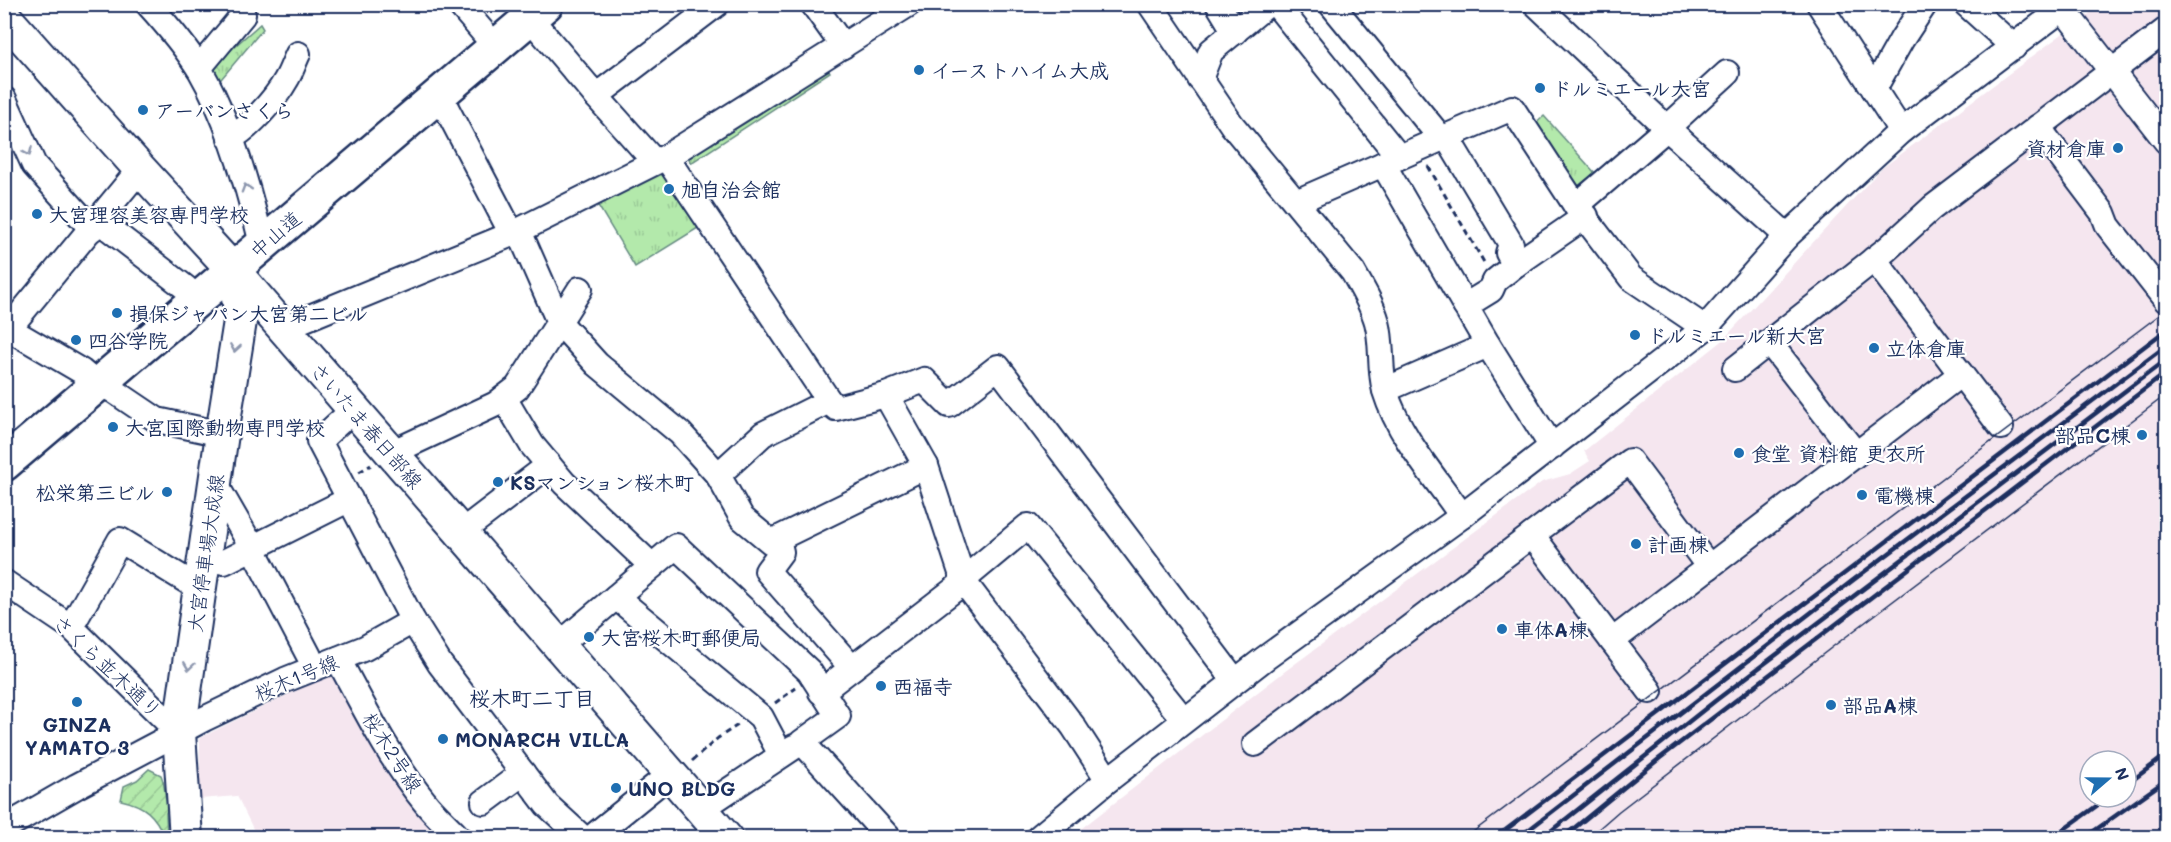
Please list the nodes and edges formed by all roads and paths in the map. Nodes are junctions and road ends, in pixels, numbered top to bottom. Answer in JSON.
{"nodes":[{"id":1,"x":147,"y":4,"type":"edge"},
{"id":2,"x":459,"y":4,"type":"edge"},
{"id":3,"x":717,"y":4,"type":"edge"},
{"id":4,"x":813,"y":4,"type":"edge"},
{"id":5,"x":1150,"y":4,"type":"edge"},
{"id":6,"x":1218,"y":4,"type":"edge"},
{"id":7,"x":1268,"y":4,"type":"edge"},
{"id":8,"x":1276,"y":4,"type":"edge"},
{"id":9,"x":1331,"y":4,"type":"edge"},
{"id":10,"x":1820,"y":4,"type":"edge"},
{"id":11,"x":1925,"y":4,"type":"edge"},
{"id":12,"x":1966,"y":4,"type":"edge"},
{"id":13,"x":2066,"y":7,"type":"edge"},
{"id":14,"x":896,"y":8,"type":"edge"},
{"id":15,"x":1547,"y":8,"type":"edge"},
{"id":16,"x":538,"y":11,"type":"edge"},
{"id":17,"x":243,"y":15,"type":"dead end"},
{"id":18,"x":4,"y":16,"type":"edge"},
{"id":19,"x":2166,"y":30,"type":"edge"},
{"id":20,"x":1234,"y":32,"type":"junction"},
{"id":21,"x":495,"y":46,"type":"junction"},
{"id":22,"x":843,"y":46,"type":"junction"},
{"id":23,"x":2014,"y":47,"type":"junction"},
{"id":24,"x":298,"y":54,"type":"dead end"},
{"id":25,"x":199,"y":68,"type":"junction"},
{"id":26,"x":2111,"y":71,"type":"junction"},
{"id":27,"x":1727,"y":74,"type":"dead end"},
{"id":28,"x":1200,"y":79,"type":"junction"},
{"id":29,"x":1874,"y":90,"type":"junction"},
{"id":30,"x":439,"y":94,"type":"junction"},
{"id":31,"x":596,"y":96,"type":"junction"},
{"id":32,"x":4,"y":99,"type":"edge"},
{"id":33,"x":2038,"y":127,"type":"junction"},
{"id":34,"x":1667,"y":129,"type":"junction"},
{"id":35,"x":1901,"y":131,"type":"junction"},
{"id":36,"x":1444,"y":137,"type":"junction"},
{"id":37,"x":230,"y":138,"type":"junction"},
{"id":38,"x":2166,"y":141,"type":"edge"},
{"id":39,"x":1400,"y":156,"type":"junction"},
{"id":40,"x":660,"y":159,"type":"junction"},
{"id":41,"x":140,"y":169,"type":"junction"},
{"id":42,"x":1296,"y":202,"type":"junction"},
{"id":43,"x":1581,"y":211,"type":"junction"},
{"id":44,"x":95,"y":225,"type":"junction"},
{"id":45,"x":515,"y":232,"type":"junction"},
{"id":46,"x":1787,"y":236,"type":"junction"},
{"id":47,"x":262,"y":244,"type":"junction"},
{"id":48,"x":1874,"y":259,"type":"junction"},
{"id":49,"x":1515,"y":265,"type":"junction"},
{"id":50,"x":233,"y":270,"type":"junction"},
{"id":51,"x":1495,"y":281,"type":"junction"},
{"id":52,"x":186,"y":288,"type":"dead end"},
{"id":53,"x":580,"y":290,"type":"dead end"},
{"id":54,"x":2166,"y":300,"type":"edge"},
{"id":55,"x":1465,"y":306,"type":"junction"},
{"id":56,"x":559,"y":322,"type":"junction"},
{"id":57,"x":283,"y":328,"type":"junction"},
{"id":58,"x":1705,"y":328,"type":"junction"},
{"id":59,"x":6,"y":329,"type":"edge"},
{"id":60,"x":1769,"y":342,"type":"junction"},
{"id":61,"x":1488,"y":345,"type":"junction"},
{"id":62,"x":1735,"y":369,"type":"dead end"},
{"id":63,"x":1960,"y":374,"type":"junction"},
{"id":64,"x":99,"y":383,"type":"junction"},
{"id":65,"x":1385,"y":390,"type":"junction"},
{"id":66,"x":886,"y":395,"type":"junction"},
{"id":67,"x":504,"y":398,"type":"junction"},
{"id":68,"x":829,"y":400,"type":"junction"},
{"id":69,"x":353,"y":410,"type":"junction"},
{"id":70,"x":2001,"y":427,"type":"dead end"},
{"id":71,"x":222,"y":434,"type":"junction"},
{"id":72,"x":1552,"y":447,"type":"junction"},
{"id":73,"x":391,"y":453,"type":"junction"},
{"id":74,"x":1856,"y":454,"type":"junction"},
{"id":75,"x":4,"y":464,"type":"edge"},
{"id":76,"x":549,"y":465,"type":"junction"},
{"id":77,"x":926,"y":466,"type":"junction"},
{"id":78,"x":718,"y":475,"type":"junction"},
{"id":79,"x":215,"y":483,"type":"junction"},
{"id":80,"x":345,"y":490,"type":"junction"},
{"id":81,"x":1462,"y":516,"type":"junction"},
{"id":82,"x":460,"y":533,"type":"junction"},
{"id":83,"x":1532,"y":535,"type":"junction"},
{"id":84,"x":778,"y":539,"type":"junction"},
{"id":85,"x":253,"y":549,"type":"junction"},
{"id":86,"x":204,"y":558,"type":"junction"},
{"id":87,"x":652,"y":566,"type":"junction"},
{"id":88,"x":1709,"y":567,"type":"junction"},
{"id":89,"x":4,"y":582,"type":"edge"},
{"id":90,"x":964,"y":582,"type":"junction"},
{"id":91,"x":200,"y":589,"type":"junction"},
{"id":92,"x":616,"y":597,"type":"junction"},
{"id":93,"x":413,"y":621,"type":"junction"},
{"id":94,"x":71,"y":627,"type":"junction"},
{"id":95,"x":1612,"y":641,"type":"junction"},
{"id":96,"x":559,"y":645,"type":"junction"},
{"id":97,"x":309,"y":656,"type":"dead end"},
{"id":98,"x":338,"y":659,"type":"junction"},
{"id":99,"x":852,"y":668,"type":"junction"},
{"id":100,"x":1235,"y":681,"type":"junction"},
{"id":101,"x":1650,"y":691,"type":"dead end"},
{"id":102,"x":821,"y":692,"type":"junction"},
{"id":103,"x":1184,"y":720,"type":"junction"},
{"id":104,"x":179,"y":733,"type":"junction"},
{"id":105,"x":802,"y":742,"type":"junction"},
{"id":106,"x":1255,"y":744,"type":"dead end"},
{"id":107,"x":781,"y":755,"type":"junction"},
{"id":108,"x":523,"y":773,"type":"junction"},
{"id":109,"x":670,"y":774,"type":"junction"},
{"id":110,"x":1108,"y":780,"type":"junction"},
{"id":111,"x":484,"y":802,"type":"dead end"},
{"id":112,"x":701,"y":809,"type":"junction"},
{"id":113,"x":4,"y":828,"type":"edge"},
{"id":114,"x":876,"y":833,"type":"edge"},
{"id":115,"x":186,"y":837,"type":"edge"},
{"id":116,"x":459,"y":837,"type":"edge"},
{"id":117,"x":583,"y":837,"type":"edge"},
{"id":118,"x":591,"y":837,"type":"edge"},
{"id":119,"x":726,"y":837,"type":"edge"},
{"id":120,"x":1038,"y":837,"type":"edge"}],
"edges":[{"from":1,"to":25,"type":"street"},
{"from":2,"to":21,"type":"street"},
{"from":3,"to":31,"type":"street"},
{"from":4,"to":22,"type":"street"},
{"from":5,"to":28,"type":"street"},
{"from":6,"to":20,"type":"street"},
{"from":7,"to":20,"type":"street"},
{"from":8,"to":39,"type":"street"},
{"from":9,"to":36,"type":"street"},
{"from":10,"to":29,"type":"street"},
{"from":11,"to":29,"type":"street"},
{"from":12,"to":23,"type":"street"},
{"from":13,"to":23,"type":"street"},
{"from":13,"to":26,"type":"street"},
{"from":14,"to":22,"type":"street"},
{"from":15,"to":34,"type":"street"},
{"from":16,"to":21,"type":"highway","name":"中山道"},
{"from":16,"to":31,"type":"street"},
{"from":17,"to":25,"type":"street"},
{"from":18,"to":41,"type":"main road","name":"さいたま春日部線"},
{"from":19,"to":26,"type":"street"},
{"from":20,"to":28,"type":"street"},
{"from":21,"to":30,"type":"highway","name":"中山道"},
{"from":22,"to":40,"type":"street"},
{"from":23,"to":35,"type":"street"},
{"from":24,"to":37,"type":"street"},
{"from":25,"to":37,"type":"street"},
{"from":26,"to":33,"type":"street"},
{"from":26,"to":38,"type":"street"},
{"from":27,"to":34,"type":"street"},
{"from":28,"to":42,"type":"street"},
{"from":29,"to":35,"type":"street"},
{"from":30,"to":45,"type":"street"},
{"from":30,"to":47,"type":"highway","name":"中山道"},
{"from":31,"to":40,"type":"street"},
{"from":32,"to":44,"type":"street","one_way":true},
{"from":33,"to":48,"type":"street"},
{"from":33,"to":54,"type":"street"},
{"from":34,"to":43,"type":"street"},
{"from":34,"to":46,"type":"street"},
{"from":35,"to":46,"type":"street"},
{"from":36,"to":39,"type":"street"},
{"from":36,"to":43,"type":"street"},
{"from":36,"to":49,"type":"street"},
{"from":47,"to":37,"type":"street","one_way":true},
{"from":39,"to":42,"type":"street"},
{"from":39,"to":51,"type":"path"},
{"from":39,"to":55,"type":"street"},
{"from":40,"to":45,"type":"street"},
{"from":40,"to":68,"type":"street"},
{"from":41,"to":44,"type":"street"},
{"from":41,"to":50,"type":"main road","name":"さいたま春日部線"},
{"from":42,"to":65,"type":"street"},
{"from":43,"to":49,"type":"street"},
{"from":43,"to":58,"type":"street"},
{"from":44,"to":52,"type":"street"},
{"from":44,"to":59,"type":"street"},
{"from":45,"to":56,"type":"street"},
{"from":45,"to":57,"type":"street"},
{"from":46,"to":58,"type":"street"},
{"from":47,"to":50,"type":"highway","name":"中山道"},
{"from":48,"to":60,"type":"street"},
{"from":48,"to":63,"type":"street"},
{"from":49,"to":51,"type":"street"},
{"from":50,"to":57,"type":"main road","name":"さいたま春日部線"},
{"from":50,"to":64,"type":"highway","name":"中山道"},
{"from":50,"to":71,"type":"main road","name":"大宮停車場大成線","one_way":true},
{"from":51,"to":55,"type":"street"},
{"from":53,"to":56,"type":"street"},
{"from":55,"to":61,"type":"street"},
{"from":56,"to":67,"type":"street"},
{"from":56,"to":78,"type":"street"},
{"from":57,"to":69,"type":"main road","name":"さいたま春日部線"},
{"from":58,"to":72,"type":"street"},
{"from":59,"to":64,"type":"street"},
{"from":60,"to":62,"type":"street"},
{"from":60,"to":74,"type":"street"},
{"from":61,"to":65,"type":"street"},
{"from":61,"to":72,"type":"street"},
{"from":63,"to":70,"type":"street"},
{"from":63,"to":74,"type":"street"},
{"from":64,"to":71,"type":"street"},
{"from":64,"to":75,"type":"highway","name":"中山道"},
{"from":65,"to":81,"type":"street"},
{"from":66,"to":68,"type":"street"},
{"from":66,"to":77,"type":"street"},
{"from":66,"to":100,"type":"street"},
{"from":67,"to":73,"type":"street"},
{"from":67,"to":76,"type":"street"},
{"from":68,"to":78,"type":"street"},
{"from":69,"to":73,"type":"main road","name":"さいたま春日部線"},
{"from":69,"to":80,"type":"street"},
{"from":71,"to":79,"type":"main road","name":"大宮停車場大成線"},
{"from":72,"to":81,"type":"street"},
{"from":73,"to":80,"type":"path"},
{"from":73,"to":82,"type":"main road","name":"さいたま春日部線"},
{"from":74,"to":88,"type":"street"},
{"from":76,"to":82,"type":"street"},
{"from":76,"to":87,"type":"street"},
{"from":77,"to":84,"type":"street"},
{"from":77,"to":90,"type":"street"},
{"from":78,"to":84,"type":"street"},
{"from":79,"to":85,"type":"street"},
{"from":79,"to":86,"type":"main road","name":"大宮停車場大成線"},
{"from":80,"to":85,"type":"street"},
{"from":80,"to":93,"type":"street"},
{"from":81,"to":100,"type":"street"},
{"from":82,"to":96,"type":"main road","name":"さいたま春日部線"},
{"from":83,"to":88,"type":"street"},
{"from":83,"to":95,"type":"street"},
{"from":83,"to":106,"type":"street"},
{"from":84,"to":99,"type":"street"},
{"from":85,"to":86,"type":"street"},
{"from":85,"to":97,"type":"street"},
{"from":86,"to":91,"type":"main road","name":"大宮停車場大成線"},
{"from":87,"to":92,"type":"street"},
{"from":87,"to":102,"type":"street"},
{"from":88,"to":95,"type":"street"},
{"from":89,"to":94,"type":"street","name":"さくら並木通り"},
{"from":90,"to":99,"type":"street"},
{"from":90,"to":103,"type":"street"},
{"from":90,"to":110,"type":"street"},
{"from":91,"to":94,"type":"street"},
{"from":91,"to":104,"type":"main road","name":"大宮停車場大成線","one_way":true},
{"from":92,"to":96,"type":"street"},
{"from":92,"to":107,"type":"street"},
{"from":93,"to":98,"type":"street","name":"桜木1号線"},
{"from":93,"to":108,"type":"street"},
{"from":94,"to":104,"type":"street","name":"さくら並木通り"},
{"from":95,"to":101,"type":"street"},
{"from":96,"to":109,"type":"main road","name":"さいたま春日部線"},
{"from":98,"to":104,"type":"street","name":"桜木1号線"},
{"from":98,"to":116,"type":"street","name":"桜木2号線"},
{"from":99,"to":102,"type":"street"},
{"from":100,"to":103,"type":"street"},
{"from":102,"to":105,"type":"street"},
{"from":103,"to":110,"type":"street"},
{"from":104,"to":113,"type":"street","name":"桜木1号線"},
{"from":104,"to":115,"type":"main road","name":"大宮停車場大成線"},
{"from":105,"to":107,"type":"street"},
{"from":105,"to":114,"type":"street"},
{"from":107,"to":112,"type":"street"},
{"from":108,"to":111,"type":"street"},
{"from":108,"to":117,"type":"street"},
{"from":109,"to":112,"type":"main road","name":"さいたま春日部線"},
{"from":109,"to":118,"type":"street"},
{"from":110,"to":120,"type":"street"},
{"from":112,"to":119,"type":"main road","name":"さいたま春日部線"}]}
